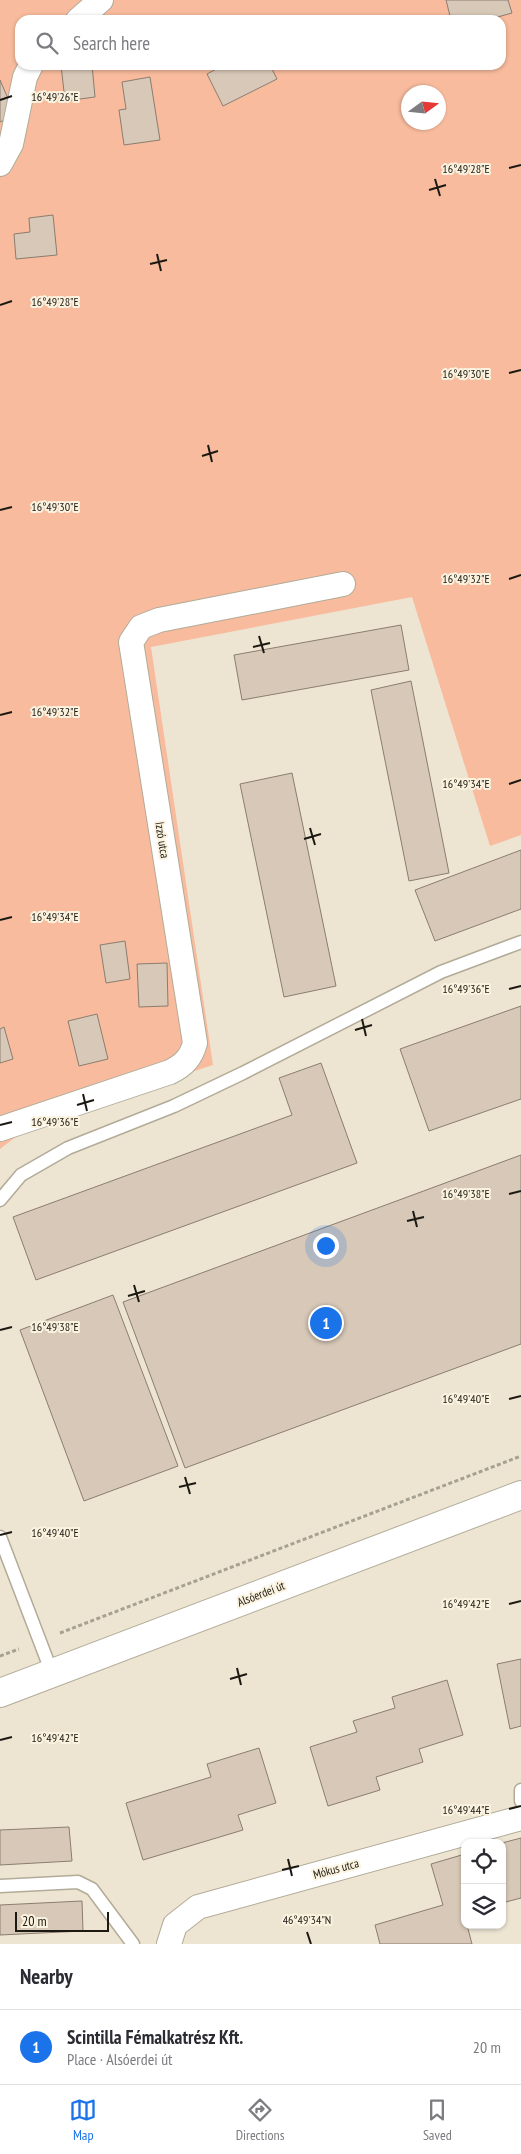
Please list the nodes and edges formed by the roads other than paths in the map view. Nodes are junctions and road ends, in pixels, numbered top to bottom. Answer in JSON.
{"nodes":[{"id":1,"x":101,"y":0,"type":"edge"},
{"id":2,"x":84,"y":15,"type":"edge"},
{"id":3,"x":28,"y":70,"type":"edge"},
{"id":4,"x":0,"y":164,"type":"edge"},
{"id":5,"x":343,"y":584,"type":"dead end"},
{"id":6,"x":521,"y":942,"type":"edge"},
{"id":7,"x":0,"y":1129,"type":"edge"},
{"id":8,"x":0,"y":1200,"type":"edge"},
{"id":9,"x":521,"y":1495,"type":"edge"},
{"id":10,"x":0,"y":1537,"type":"edge"},
{"id":11,"x":52,"y":1673,"type":"junction"},
{"id":12,"x":0,"y":1693,"type":"edge"},
{"id":13,"x":521,"y":1790,"type":"edge"},
{"id":14,"x":521,"y":1801,"type":"edge"},
{"id":15,"x":521,"y":1818,"type":"edge"},
{"id":16,"x":0,"y":1886,"type":"edge"},
{"id":17,"x":133,"y":1944,"type":"edge"},
{"id":18,"x":169,"y":1944,"type":"edge"}],
"edges":[{"from":1,"to":2,"type":"street"},
{"from":3,"to":4,"type":"street"},
{"from":5,"to":7,"type":"street","name":"Izzó utca"},
{"from":6,"to":8,"type":"lane"},
{"from":9,"to":11,"type":"main road","name":"Alsóerdei út"},
{"from":10,"to":11,"type":"lane"},
{"from":11,"to":12,"type":"main road","name":"Alsóerdei út"},
{"from":13,"to":14,"type":"lane"},
{"from":15,"to":18,"type":"street","name":"Mókus utca"},
{"from":16,"to":17,"type":"lane"}]}
